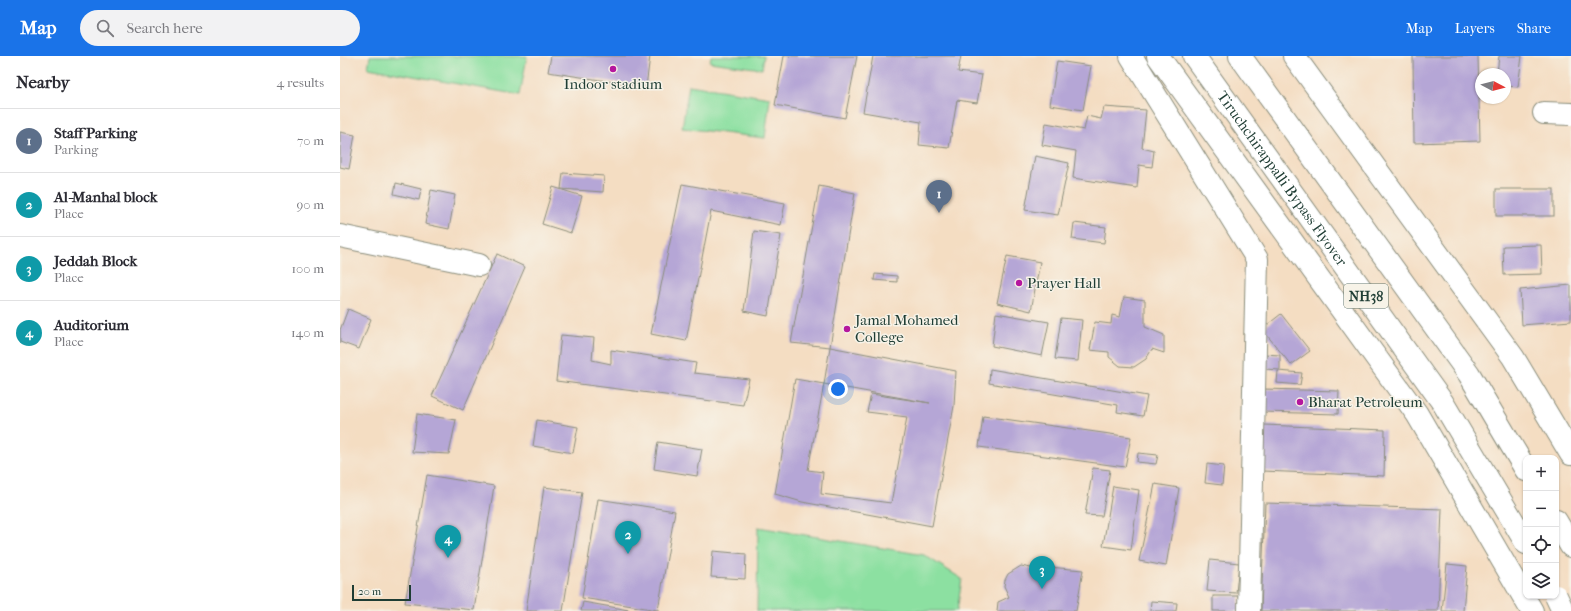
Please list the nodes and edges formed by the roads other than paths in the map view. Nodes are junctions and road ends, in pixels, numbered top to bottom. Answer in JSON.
{"nodes":[{"id":1,"x":1131,"y":56,"type":"edge"},
{"id":2,"x":1158,"y":56,"type":"edge"},
{"id":3,"x":1194,"y":56,"type":"edge"},
{"id":4,"x":1240,"y":56,"type":"edge"},
{"id":5,"x":1294,"y":56,"type":"edge"},
{"id":6,"x":1544,"y":112,"type":"dead end"},
{"id":7,"x":1571,"y":114,"type":"edge"},
{"id":8,"x":340,"y":236,"type":"edge"},
{"id":9,"x":479,"y":265,"type":"dead end"},
{"id":10,"x":1571,"y":454,"type":"edge"},
{"id":11,"x":1523,"y":465,"type":"edge"},
{"id":12,"x":1559,"y":526,"type":"edge"},
{"id":13,"x":1523,"y":538,"type":"edge"},
{"id":14,"x":1571,"y":546,"type":"edge"},
{"id":15,"x":1557,"y":599,"type":"edge"},
{"id":16,"x":1571,"y":603,"type":"edge"},
{"id":17,"x":1249,"y":611,"type":"edge"},
{"id":18,"x":1532,"y":611,"type":"edge"},
{"id":19,"x":1553,"y":611,"type":"edge"},
{"id":20,"x":1563,"y":611,"type":"edge"}],
"edges":[{"from":1,"to":17,"type":"main road"},
{"from":2,"to":18,"type":"main road"},
{"from":3,"to":13,"type":"main road","name":"Tiruchchirappalli Bypass Flyover","number":"NH38"},
{"from":4,"to":11,"type":"main road","number":"NH38"},
{"from":5,"to":10,"type":"main road"},
{"from":6,"to":7,"type":"main road"},
{"from":8,"to":9,"type":"main road"},
{"from":12,"to":14,"type":"main road"},
{"from":15,"to":20,"type":"main road","bridge":true},
{"from":16,"to":19,"type":"main road"}]}
